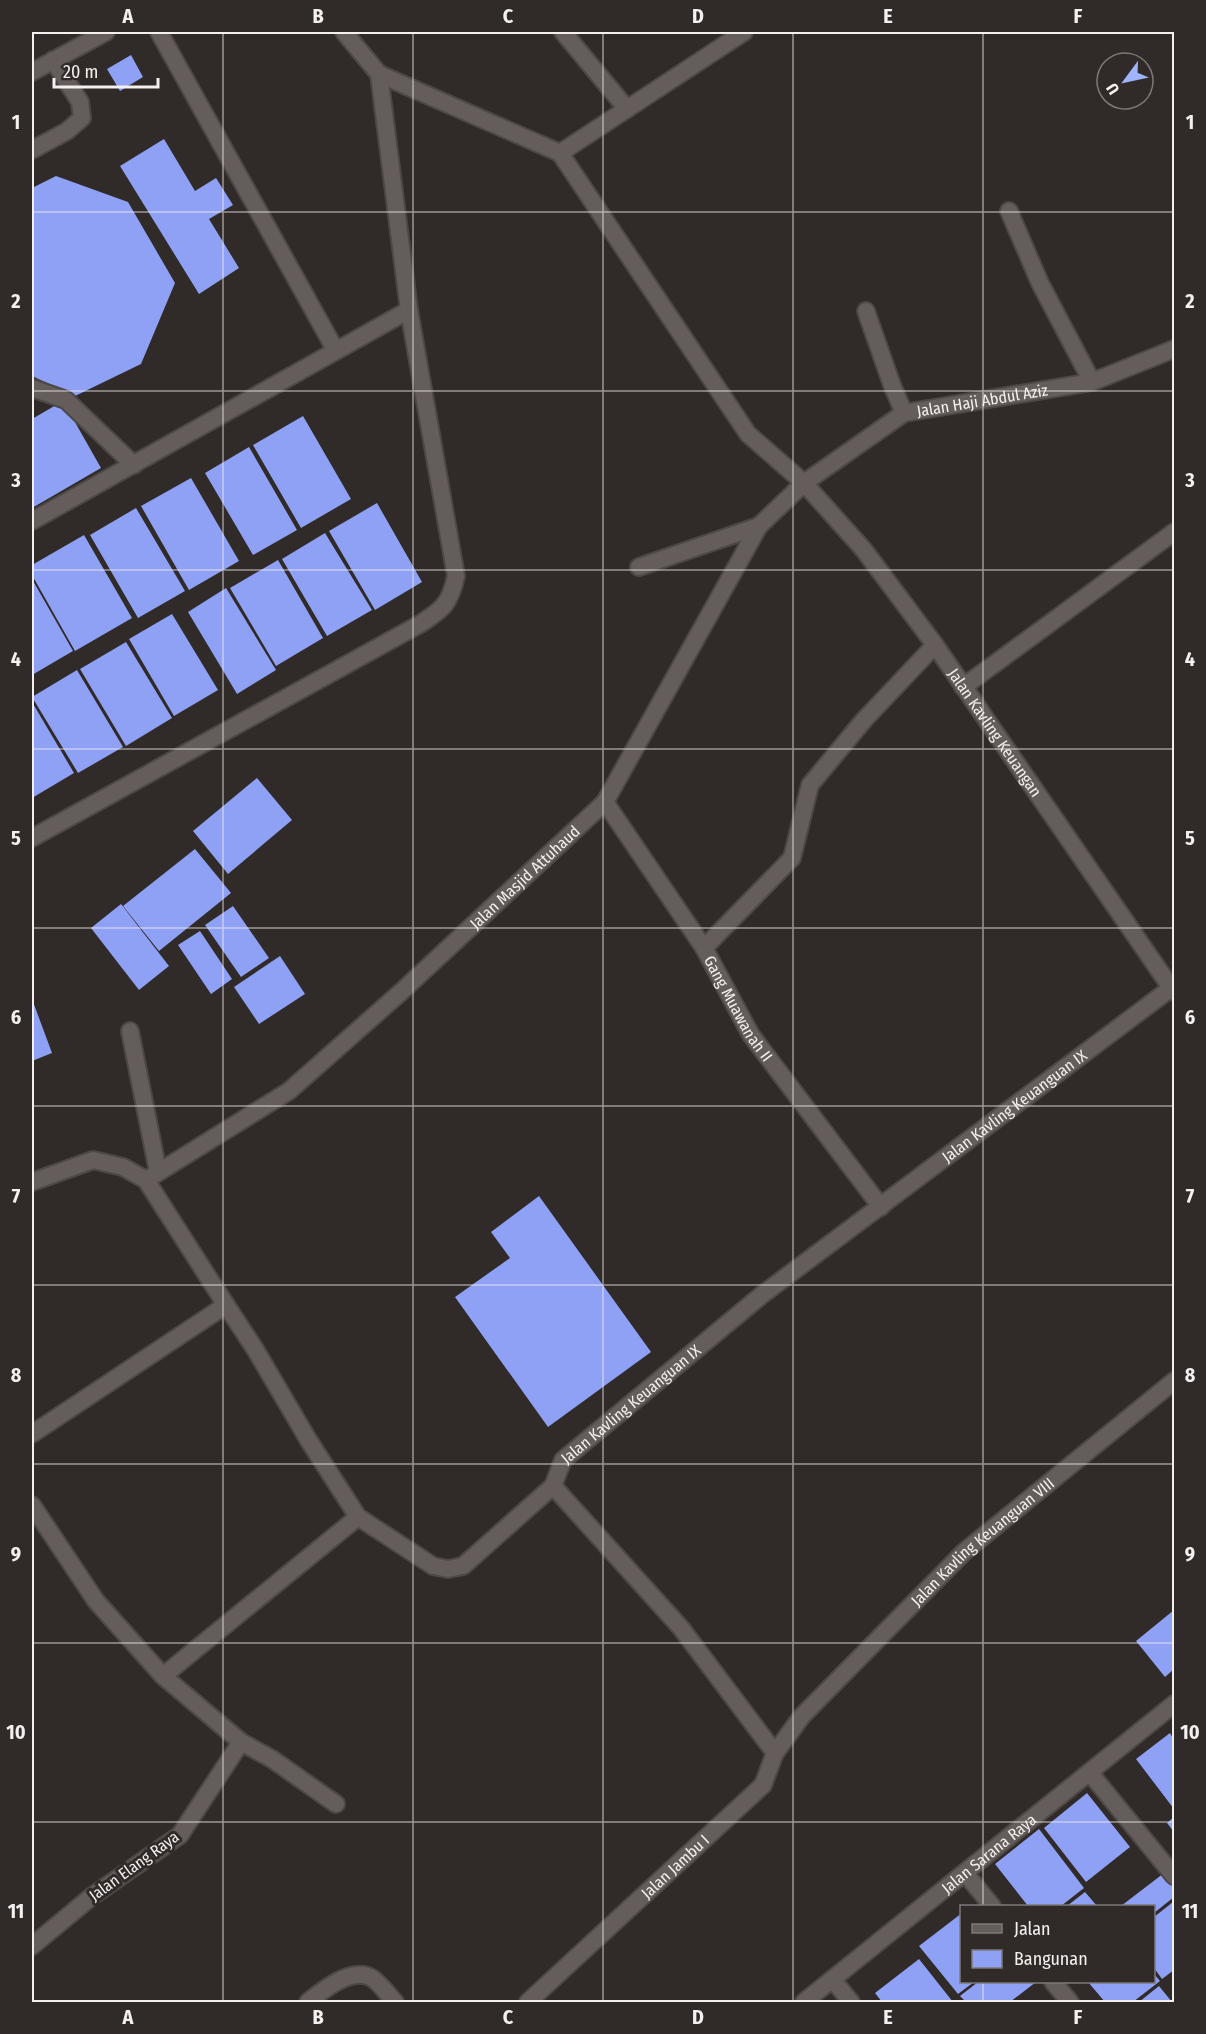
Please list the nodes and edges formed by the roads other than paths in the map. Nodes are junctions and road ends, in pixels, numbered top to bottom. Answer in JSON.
{"nodes":[{"id":1,"x":106,"y":32,"type":"edge"},
{"id":2,"x":159,"y":32,"type":"edge"},
{"id":3,"x":344,"y":32,"type":"edge"},
{"id":4,"x":563,"y":32,"type":"edge"},
{"id":5,"x":744,"y":32,"type":"edge"},
{"id":6,"x":723,"y":37,"type":"edge"},
{"id":7,"x":53,"y":60,"type":"junction"},
{"id":8,"x":32,"y":72,"type":"edge"},
{"id":9,"x":379,"y":74,"type":"junction"},
{"id":10,"x":627,"y":109,"type":"junction"},
{"id":11,"x":32,"y":150,"type":"edge"},
{"id":12,"x":560,"y":153,"type":"junction"},
{"id":13,"x":1009,"y":211,"type":"dead end"},
{"id":14,"x":409,"y":310,"type":"junction"},
{"id":15,"x":866,"y":311,"type":"dead end"},
{"id":16,"x":1174,"y":349,"type":"edge"},
{"id":17,"x":336,"y":351,"type":"junction"},
{"id":18,"x":1092,"y":382,"type":"junction"},
{"id":19,"x":32,"y":388,"type":"edge"},
{"id":20,"x":904,"y":413,"type":"junction"},
{"id":21,"x":134,"y":465,"type":"junction"},
{"id":22,"x":804,"y":483,"type":"junction"},
{"id":23,"x":32,"y":521,"type":"edge"},
{"id":24,"x":759,"y":526,"type":"junction"},
{"id":25,"x":1174,"y":532,"type":"edge"},
{"id":26,"x":639,"y":567,"type":"dead end"},
{"id":27,"x":935,"y":645,"type":"junction"},
{"id":28,"x":963,"y":687,"type":"junction"},
{"id":29,"x":605,"y":802,"type":"junction"},
{"id":30,"x":32,"y":838,"type":"edge"},
{"id":31,"x":704,"y":948,"type":"junction"},
{"id":32,"x":1174,"y":988,"type":"edge"},
{"id":33,"x":129,"y":1031,"type":"dead end"},
{"id":34,"x":152,"y":1176,"type":"junction"},
{"id":35,"x":32,"y":1182,"type":"edge"},
{"id":36,"x":881,"y":1207,"type":"junction"},
{"id":37,"x":226,"y":1305,"type":"junction"},
{"id":38,"x":1174,"y":1381,"type":"edge"},
{"id":39,"x":32,"y":1434,"type":"edge"},
{"id":40,"x":553,"y":1486,"type":"junction"},
{"id":41,"x":32,"y":1505,"type":"edge"},
{"id":42,"x":358,"y":1517,"type":"junction"},
{"id":43,"x":164,"y":1676,"type":"junction"},
{"id":44,"x":1174,"y":1704,"type":"edge"},
{"id":45,"x":802,"y":1716,"type":"joint"},
{"id":46,"x":241,"y":1742,"type":"junction"},
{"id":47,"x":775,"y":1753,"type":"junction"},
{"id":48,"x":1089,"y":1773,"type":"junction"},
{"id":49,"x":336,"y":1804,"type":"dead end"},
{"id":50,"x":965,"y":1873,"type":"junction"},
{"id":51,"x":1174,"y":1876,"type":"edge"},
{"id":52,"x":991,"y":1905,"type":"edge"},
{"id":53,"x":32,"y":1946,"type":"edge"},
{"id":54,"x":833,"y":1980,"type":"junction"},
{"id":55,"x":1054,"y":1983,"type":"edge"},
{"id":56,"x":308,"y":2002,"type":"edge"},
{"id":57,"x":395,"y":2002,"type":"edge"},
{"id":58,"x":528,"y":2002,"type":"edge"},
{"id":59,"x":804,"y":2002,"type":"edge"},
{"id":60,"x":851,"y":2002,"type":"edge"},
{"id":61,"x":1070,"y":2002,"type":"edge"}],
"edges":[{"from":1,"to":7,"type":"street"},
{"from":2,"to":17,"type":"street"},
{"from":3,"to":9,"type":"street"},
{"from":4,"to":10,"type":"street"},
{"from":5,"to":6,"type":"street"},
{"from":6,"to":10,"type":"street"},
{"from":7,"to":8,"type":"street"},
{"from":7,"to":11,"type":"street"},
{"from":9,"to":12,"type":"street"},
{"from":9,"to":14,"type":"street"},
{"from":10,"to":12,"type":"street"},
{"from":12,"to":22,"type":"street","name":"Jalan Kavling Keuangan"},
{"from":13,"to":18,"type":"street"},
{"from":14,"to":17,"type":"street"},
{"from":14,"to":30,"type":"street"},
{"from":15,"to":20,"type":"street"},
{"from":16,"to":18,"type":"street","name":"Jalan Haji Abdul Aziz"},
{"from":17,"to":21,"type":"street"},
{"from":18,"to":20,"type":"street","name":"Jalan Haji Abdul Aziz"},
{"from":19,"to":21,"type":"street"},
{"from":20,"to":22,"type":"street","name":"Jalan Haji Abdul Aziz"},
{"from":21,"to":23,"type":"street"},
{"from":22,"to":24,"type":"street","name":"Jalan Masjid Attuhaud"},
{"from":22,"to":27,"type":"street","name":"Jalan Kavling Keuangan"},
{"from":24,"to":26,"type":"street"},
{"from":24,"to":29,"type":"street","name":"Jalan Masjid Attuhaud"},
{"from":25,"to":28,"type":"street"},
{"from":27,"to":28,"type":"street","name":"Jalan Kavling Keuangan"},
{"from":27,"to":31,"type":"street"},
{"from":28,"to":32,"type":"street","name":"Jalan Kavling Keuangan"},
{"from":29,"to":31,"type":"street","name":"Gang Muawanah II"},
{"from":29,"to":34,"type":"street","name":"Jalan Masjid Attuhaud"},
{"from":31,"to":36,"type":"street","name":"Gang Muawanah II"},
{"from":32,"to":36,"type":"street","name":"Jalan Kavling Keuanguan IX"},
{"from":33,"to":34,"type":"street"},
{"from":34,"to":35,"type":"street"},
{"from":34,"to":37,"type":"street","name":"Jalan Kavling Keuanguan IX"},
{"from":36,"to":40,"type":"street","name":"Jalan Kavling Keuanguan IX"},
{"from":37,"to":39,"type":"street"},
{"from":37,"to":42,"type":"street","name":"Jalan Kavling Keuanguan IX"},
{"from":38,"to":45,"type":"street","name":"Jalan Kavling Keuanguan VIII"},
{"from":40,"to":42,"type":"street","name":"Jalan Kavling Keuanguan IX"},
{"from":40,"to":47,"type":"street"},
{"from":41,"to":43,"type":"street"},
{"from":42,"to":43,"type":"street"},
{"from":43,"to":46,"type":"street"},
{"from":44,"to":48,"type":"street","name":"Jalan Sarana Raya"},
{"from":45,"to":47,"type":"street","name":"Jalan Jambu I"},
{"from":46,"to":49,"type":"street"},
{"from":46,"to":53,"type":"street","name":"Jalan Elang Raya"},
{"from":47,"to":58,"type":"street","name":"Jalan Jambu I"},
{"from":48,"to":50,"type":"street","name":"Jalan Sarana Raya"},
{"from":48,"to":51,"type":"street"},
{"from":50,"to":52,"type":"street"},
{"from":50,"to":54,"type":"street","name":"Jalan Sarana Raya"},
{"from":54,"to":59,"type":"street","name":"Jalan Sarana Raya"},
{"from":54,"to":60,"type":"street"},
{"from":55,"to":61,"type":"street"},
{"from":56,"to":57,"type":"street"}]}
